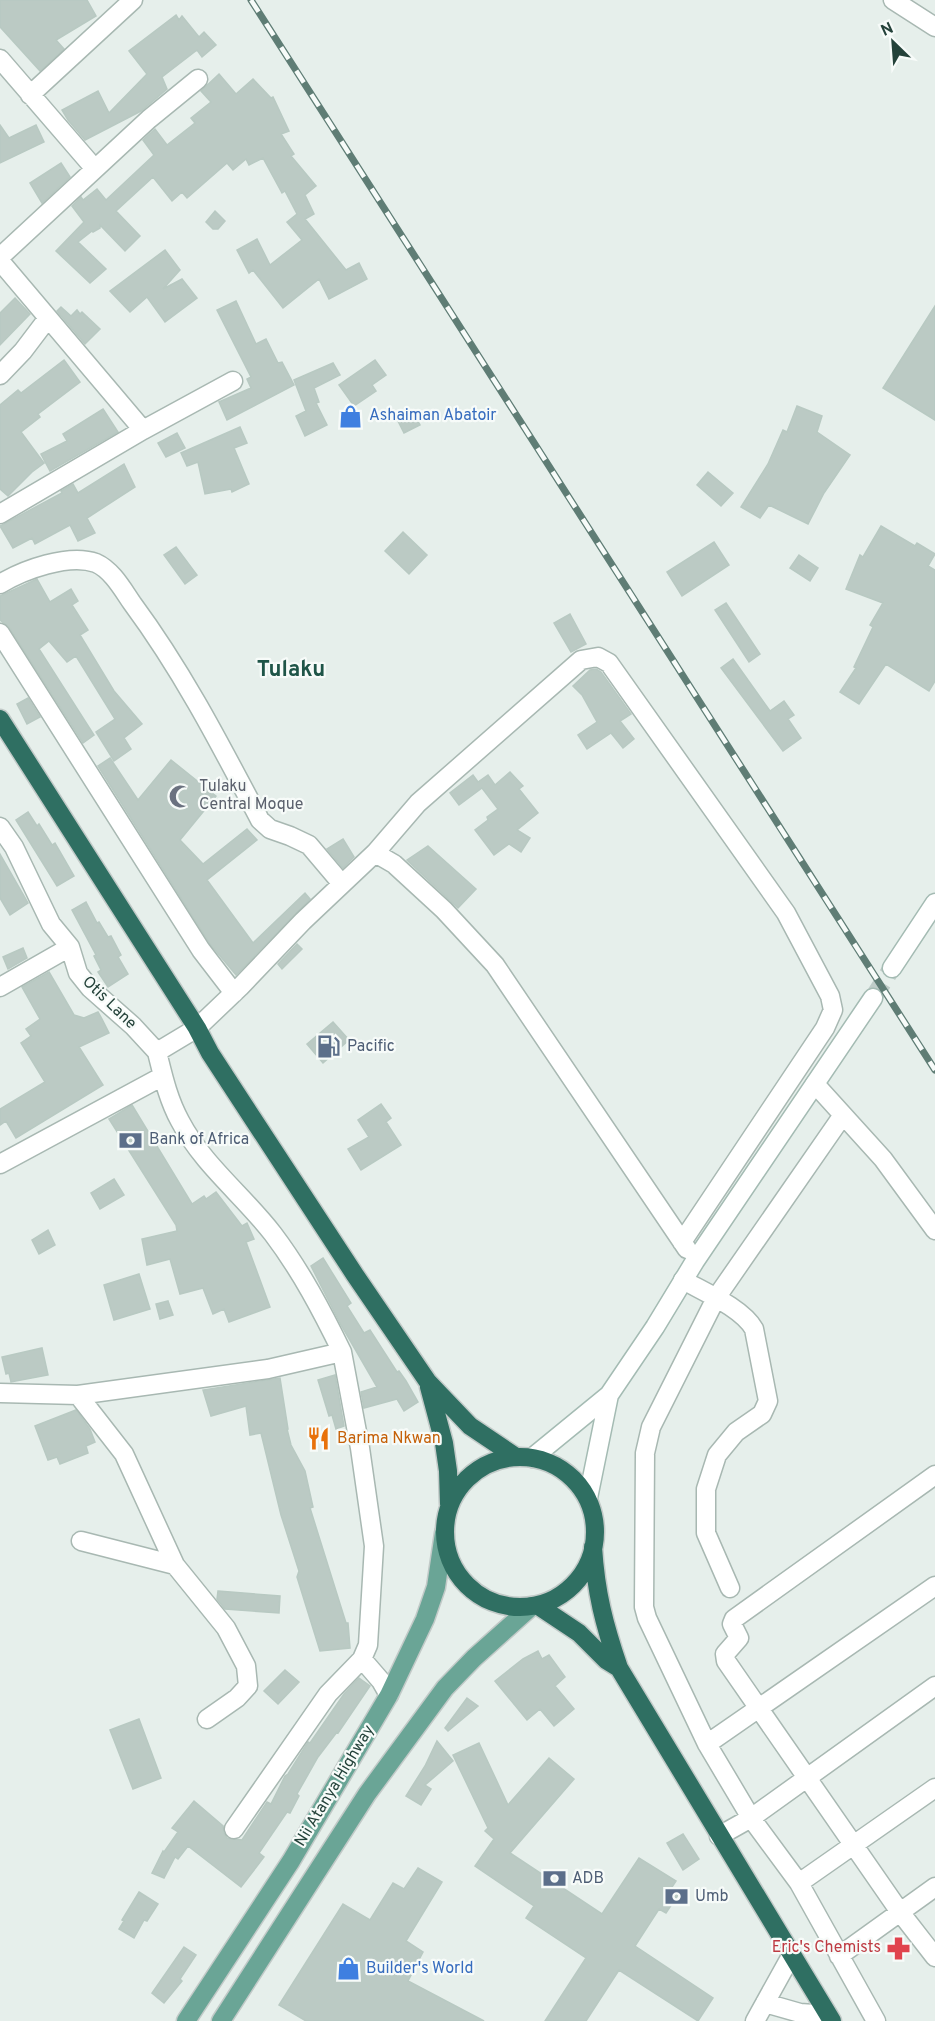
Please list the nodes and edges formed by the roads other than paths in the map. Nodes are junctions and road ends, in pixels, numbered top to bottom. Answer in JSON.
{"nodes":[{"id":1,"x":133,"y":0,"type":"edge"},
{"id":2,"x":894,"y":0,"type":"edge"},
{"id":3,"x":935,"y":27,"type":"edge"},
{"id":4,"x":0,"y":60,"type":"edge"},
{"id":5,"x":198,"y":79,"type":"dead end"},
{"id":6,"x":30,"y":95,"type":"junction"},
{"id":7,"x":95,"y":169,"type":"junction"},
{"id":8,"x":0,"y":259,"type":"edge"},
{"id":9,"x":48,"y":318,"type":"junction"},
{"id":10,"x":0,"y":375,"type":"edge"},
{"id":11,"x":233,"y":381,"type":"dead end"},
{"id":12,"x":143,"y":430,"type":"junction"},
{"id":13,"x":0,"y":514,"type":"edge"},
{"id":14,"x":0,"y":584,"type":"edge"},
{"id":15,"x":0,"y":633,"type":"edge"},
{"id":16,"x":0,"y":720,"type":"edge"},
{"id":17,"x":0,"y":827,"type":"edge"},
{"id":18,"x":375,"y":854,"type":"junction"},
{"id":19,"x":342,"y":884,"type":"junction"},
{"id":20,"x":935,"y":903,"type":"edge"},
{"id":21,"x":70,"y":947,"type":"junction"},
{"id":22,"x":892,"y":968,"type":"tunnel mouth"},
{"id":23,"x":0,"y":987,"type":"edge"},
{"id":24,"x":234,"y":993,"type":"junction"},
{"id":25,"x":873,"y":998,"type":"tunnel mouth"},
{"id":26,"x":197,"y":1028,"type":"junction"},
{"id":27,"x":157,"y":1052,"type":"junction"},
{"id":28,"x":163,"y":1076,"type":"junction"},
{"id":29,"x":815,"y":1084,"type":"junction"},
{"id":30,"x":843,"y":1115,"type":"junction"},
{"id":31,"x":0,"y":1164,"type":"edge"},
{"id":32,"x":935,"y":1230,"type":"edge"},
{"id":33,"x":682,"y":1242,"type":"junction"},
{"id":34,"x":695,"y":1261,"type":"junction"},
{"id":35,"x":683,"y":1280,"type":"junction"},
{"id":36,"x":716,"y":1298,"type":"junction"},
{"id":37,"x":342,"y":1352,"type":"junction"},
{"id":38,"x":428,"y":1382,"type":"junction"},
{"id":39,"x":0,"y":1393,"type":"edge"},
{"id":40,"x":78,"y":1395,"type":"junction"},
{"id":41,"x":609,"y":1395,"type":"junction"},
{"id":42,"x":524,"y":1457,"type":"junction"},
{"id":43,"x":935,"y":1474,"type":"edge"},
{"id":44,"x":588,"y":1498,"type":"junction"},
{"id":45,"x":449,"y":1507,"type":"junction"},
{"id":46,"x":444,"y":1533,"type":"junction"},
{"id":47,"x":81,"y":1541,"type":"dead end"},
{"id":48,"x":593,"y":1547,"type":"junction"},
{"id":49,"x":175,"y":1565,"type":"junction"},
{"id":50,"x":935,"y":1586,"type":"edge"},
{"id":51,"x":730,"y":1588,"type":"dead end"},
{"id":52,"x":535,"y":1606,"type":"junction"},
{"id":53,"x":362,"y":1659,"type":"junction"},
{"id":54,"x":619,"y":1668,"type":"junction"},
{"id":55,"x":935,"y":1686,"type":"edge"},
{"id":56,"x":389,"y":1695,"type":"junction"},
{"id":57,"x":759,"y":1710,"type":"junction"},
{"id":58,"x":207,"y":1719,"type":"dead end"},
{"id":59,"x":707,"y":1744,"type":"junction"},
{"id":60,"x":807,"y":1778,"type":"junction"},
{"id":61,"x":935,"y":1788,"type":"edge"},
{"id":62,"x":751,"y":1818,"type":"junction"},
{"id":63,"x":234,"y":1829,"type":"dead end"},
{"id":64,"x":719,"y":1836,"type":"junction"},
{"id":65,"x":853,"y":1845,"type":"junction"},
{"id":66,"x":799,"y":1884,"type":"junction"},
{"id":67,"x":935,"y":1887,"type":"edge"},
{"id":68,"x":900,"y":1912,"type":"junction"},
{"id":69,"x":791,"y":1956,"type":"junction"},
{"id":70,"x":839,"y":1956,"type":"junction"},
{"id":71,"x":935,"y":1957,"type":"edge"},
{"id":72,"x":765,"y":2003,"type":"junction"},
{"id":73,"x":830,"y":2018,"type":"edge"},
{"id":74,"x":186,"y":2021,"type":"edge"},
{"id":75,"x":221,"y":2021,"type":"edge"},
{"id":76,"x":755,"y":2021,"type":"edge"},
{"id":77,"x":779,"y":2021,"type":"edge"},
{"id":78,"x":876,"y":2021,"type":"edge"}],
"edges":[{"from":1,"to":6,"type":"street"},
{"from":2,"to":3,"type":"street"},
{"from":4,"to":6,"type":"street"},
{"from":5,"to":7,"type":"street"},
{"from":6,"to":7,"type":"street"},
{"from":7,"to":8,"type":"street"},
{"from":8,"to":9,"type":"street"},
{"from":9,"to":10,"type":"street"},
{"from":9,"to":12,"type":"street"},
{"from":11,"to":12,"type":"street"},
{"from":12,"to":13,"type":"street"},
{"from":14,"to":19,"type":"street"},
{"from":15,"to":24,"type":"street"},
{"from":16,"to":26,"type":"highway"},
{"from":17,"to":21,"type":"street"},
{"from":18,"to":19,"type":"street"},
{"from":18,"to":33,"type":"street"},
{"from":18,"to":33,"type":"street"},
{"from":19,"to":24,"type":"street"},
{"from":20,"to":22,"type":"street"},
{"from":21,"to":23,"type":"street"},
{"from":21,"to":27,"type":"street","name":"Otis Lane"},
{"from":24,"to":26,"type":"street"},
{"from":25,"to":29,"type":"street"},
{"from":26,"to":27,"type":"street"},
{"from":26,"to":38,"type":"highway"},
{"from":27,"to":28,"type":"street"},
{"from":28,"to":31,"type":"street"},
{"from":28,"to":37,"type":"street"},
{"from":29,"to":30,"type":"street"},
{"from":29,"to":34,"type":"street"},
{"from":30,"to":32,"type":"street"},
{"from":30,"to":36,"type":"street"},
{"from":33,"to":34,"type":"street"},
{"from":34,"to":35,"type":"street"},
{"from":35,"to":36,"type":"street"},
{"from":35,"to":41,"type":"street"},
{"from":36,"to":51,"type":"street"},
{"from":36,"to":59,"type":"street"},
{"from":37,"to":40,"type":"street"},
{"from":37,"to":53,"type":"street"},
{"from":38,"to":42,"type":"highway"},
{"from":38,"to":45,"type":"highway"},
{"from":39,"to":40,"type":"street"},
{"from":40,"to":49,"type":"street"},
{"from":41,"to":42,"type":"street"},
{"from":41,"to":44,"type":"street"},
{"from":42,"to":44,"type":"highway"},
{"from":42,"to":45,"type":"highway"},
{"from":43,"to":57,"type":"street"},
{"from":44,"to":48,"type":"highway"},
{"from":45,"to":46,"type":"highway"},
{"from":46,"to":52,"type":"highway"},
{"from":46,"to":56,"type":"main road","name":"Nii Atanya Highway"},
{"from":47,"to":49,"type":"street"},
{"from":48,"to":52,"type":"highway"},
{"from":48,"to":54,"type":"highway"},
{"from":49,"to":58,"type":"street"},
{"from":50,"to":57,"type":"street"},
{"from":52,"to":54,"type":"highway"},
{"from":52,"to":75,"type":"main road"},
{"from":53,"to":56,"type":"street"},
{"from":53,"to":63,"type":"street"},
{"from":54,"to":64,"type":"highway"},
{"from":55,"to":60,"type":"street"},
{"from":56,"to":74,"type":"main road","name":"Nii Atanya Highway"},
{"from":57,"to":59,"type":"street"},
{"from":57,"to":60,"type":"street"},
{"from":59,"to":62,"type":"street"},
{"from":60,"to":62,"type":"street"},
{"from":60,"to":65,"type":"street"},
{"from":61,"to":65,"type":"street"},
{"from":62,"to":64,"type":"street"},
{"from":62,"to":66,"type":"street"},
{"from":64,"to":69,"type":"highway"},
{"from":65,"to":66,"type":"street"},
{"from":65,"to":68,"type":"street"},
{"from":66,"to":70,"type":"street"},
{"from":67,"to":68,"type":"street"},
{"from":68,"to":70,"type":"street"},
{"from":68,"to":71,"type":"street"},
{"from":69,"to":72,"type":"street"},
{"from":69,"to":73,"type":"highway"},
{"from":70,"to":78,"type":"street"},
{"from":72,"to":73,"type":"street"},
{"from":72,"to":76,"type":"street"},
{"from":72,"to":77,"type":"street"}]}
